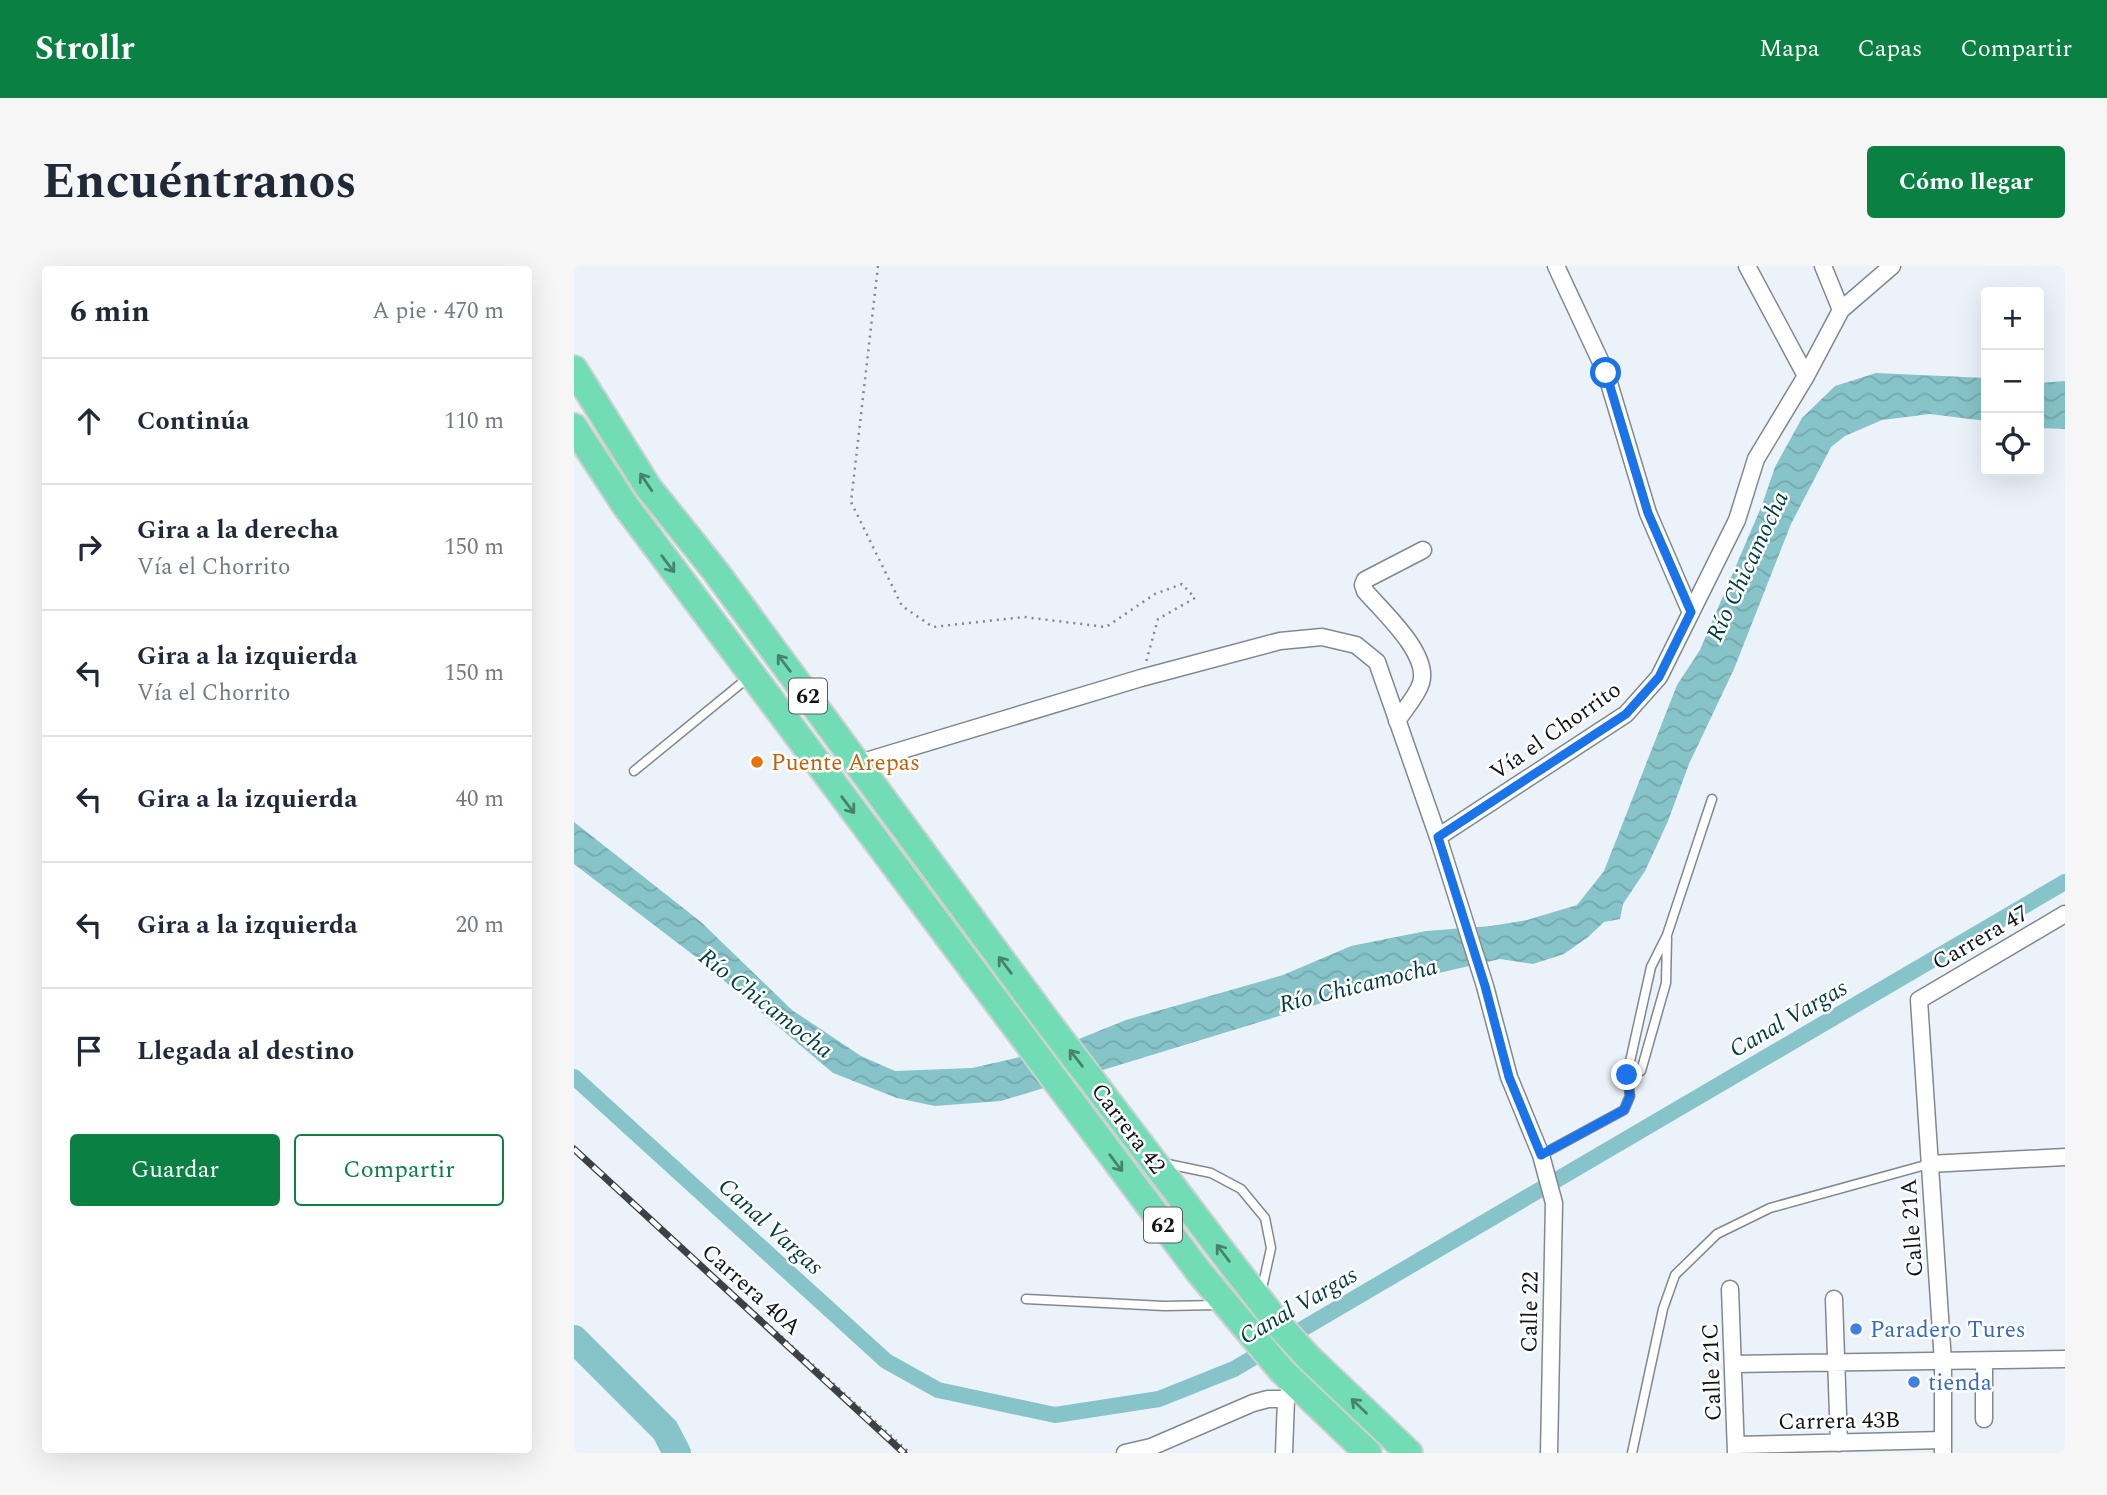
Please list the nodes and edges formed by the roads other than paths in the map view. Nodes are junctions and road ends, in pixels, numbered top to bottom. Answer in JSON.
{"nodes":[{"id":1,"x":1556,"y":266,"type":"edge"},
{"id":2,"x":1747,"y":266,"type":"edge"},
{"id":3,"x":1823,"y":266,"type":"edge"},
{"id":4,"x":1892,"y":266,"type":"edge"},
{"id":5,"x":1841,"y":310,"type":"junction"},
{"id":6,"x":574,"y":369,"type":"edge"},
{"id":7,"x":1806,"y":376,"type":"junction"},
{"id":8,"x":574,"y":427,"type":"edge"},
{"id":9,"x":1423,"y":550,"type":"dead end"},
{"id":10,"x":1691,"y":612,"type":"junction"},
{"id":11,"x":751,"y":675,"type":"junction"},
{"id":12,"x":1397,"y":721,"type":"junction"},
{"id":13,"x":856,"y":764,"type":"junction"},
{"id":14,"x":634,"y":771,"type":"dead end"},
{"id":15,"x":1712,"y":799,"type":"dead end"},
{"id":16,"x":1438,"y":837,"type":"junction"},
{"id":17,"x":2065,"y":914,"type":"edge"},
{"id":18,"x":1667,"y":934,"type":"junction"},
{"id":19,"x":1919,"y":1000,"type":"joint"},
{"id":20,"x":1627,"y":1075,"type":"junction"},
{"id":21,"x":1541,"y":1155,"type":"junction"},
{"id":22,"x":2065,"y":1157,"type":"edge"},
{"id":23,"x":1155,"y":1162,"type":"junction"},
{"id":24,"x":1929,"y":1164,"type":"junction"},
{"id":25,"x":1730,"y":1289,"type":"dead end"},
{"id":26,"x":1026,"y":1299,"type":"dead end"},
{"id":27,"x":1259,"y":1299,"type":"junction"},
{"id":28,"x":1835,"y":1299,"type":"dead end"},
{"id":29,"x":1226,"y":1305,"type":"junction"},
{"id":30,"x":2065,"y":1359,"type":"edge"},
{"id":31,"x":1835,"y":1361,"type":"junction"},
{"id":32,"x":1984,"y":1361,"type":"junction"},
{"id":33,"x":1943,"y":1362,"type":"junction"},
{"id":34,"x":1733,"y":1364,"type":"junction"},
{"id":35,"x":1287,"y":1384,"type":"junction"},
{"id":36,"x":1984,"y":1419,"type":"dead end"},
{"id":37,"x":1839,"y":1443,"type":"junction"},
{"id":38,"x":1943,"y":1447,"type":"edge"},
{"id":39,"x":1736,"y":1449,"type":"edge"},
{"id":40,"x":1125,"y":1453,"type":"edge"},
{"id":41,"x":1284,"y":1453,"type":"edge"},
{"id":42,"x":1368,"y":1453,"type":"edge"},
{"id":43,"x":1409,"y":1453,"type":"edge"},
{"id":44,"x":1549,"y":1453,"type":"edge"},
{"id":45,"x":1632,"y":1453,"type":"edge"}],
"edges":[{"from":1,"to":10,"type":"street"},
{"from":2,"to":7,"type":"street"},
{"from":3,"to":5,"type":"street"},
{"from":4,"to":5,"type":"street","name":"Vía el Chorrito"},
{"from":5,"to":7,"type":"street","name":"Vía el Chorrito"},
{"from":13,"to":6,"type":"highway","number":"62","one_way":true},
{"from":7,"to":10,"type":"street","name":"Vía el Chorrito"},
{"from":8,"to":11,"type":"highway","number":"62","one_way":true},
{"from":9,"to":12,"type":"street"},
{"from":10,"to":16,"type":"street","name":"Vía el Chorrito"},
{"from":11,"to":14,"type":"lane"},
{"from":11,"to":29,"type":"highway","name":"Carrera 42","number":"62","one_way":true},
{"from":12,"to":13,"type":"street"},
{"from":12,"to":16,"type":"street"},
{"from":23,"to":13,"type":"highway","name":"Carrera 42","number":"62","one_way":true},
{"from":15,"to":18,"type":"lane"},
{"from":16,"to":21,"type":"street"},
{"from":17,"to":19,"type":"street","name":"Carrera 47"},
{"from":18,"to":20,"type":"lane"},
{"from":18,"to":20,"type":"lane"},
{"from":19,"to":24,"type":"street","name":"Calle 21A"},
{"from":20,"to":21,"type":"lane"},
{"from":21,"to":44,"type":"street","name":"Calle 22"},
{"from":22,"to":24,"type":"street"},
{"from":27,"to":23,"type":"highway","name":"Carrera 42","number":"62","one_way":true},
{"from":23,"to":27,"type":"lane"},
{"from":24,"to":33,"type":"street","name":"Calle 21A"},
{"from":24,"to":45,"type":"lane"},
{"from":25,"to":34,"type":"street","name":"Calle 21C"},
{"from":26,"to":29,"type":"lane"},
{"from":43,"to":27,"type":"highway","name":"Carrera 42","number":"62","one_way":true},
{"from":28,"to":31,"type":"street"},
{"from":29,"to":35,"type":"highway","name":"Carrera 42","number":"62"},
{"from":30,"to":32,"type":"street"},
{"from":31,"to":33,"type":"street"},
{"from":31,"to":34,"type":"street"},
{"from":31,"to":37,"type":"street"},
{"from":32,"to":33,"type":"street"},
{"from":32,"to":36,"type":"street"},
{"from":33,"to":38,"type":"street","name":"Calle 21A"},
{"from":34,"to":39,"type":"street","name":"Calle 21C"},
{"from":35,"to":40,"type":"street"},
{"from":35,"to":41,"type":"street"},
{"from":35,"to":42,"type":"highway","name":"Carrera 42","number":"62"},
{"from":37,"to":38,"type":"street","name":"Carrera 43B"},
{"from":37,"to":39,"type":"street","name":"Carrera 43B"}]}
